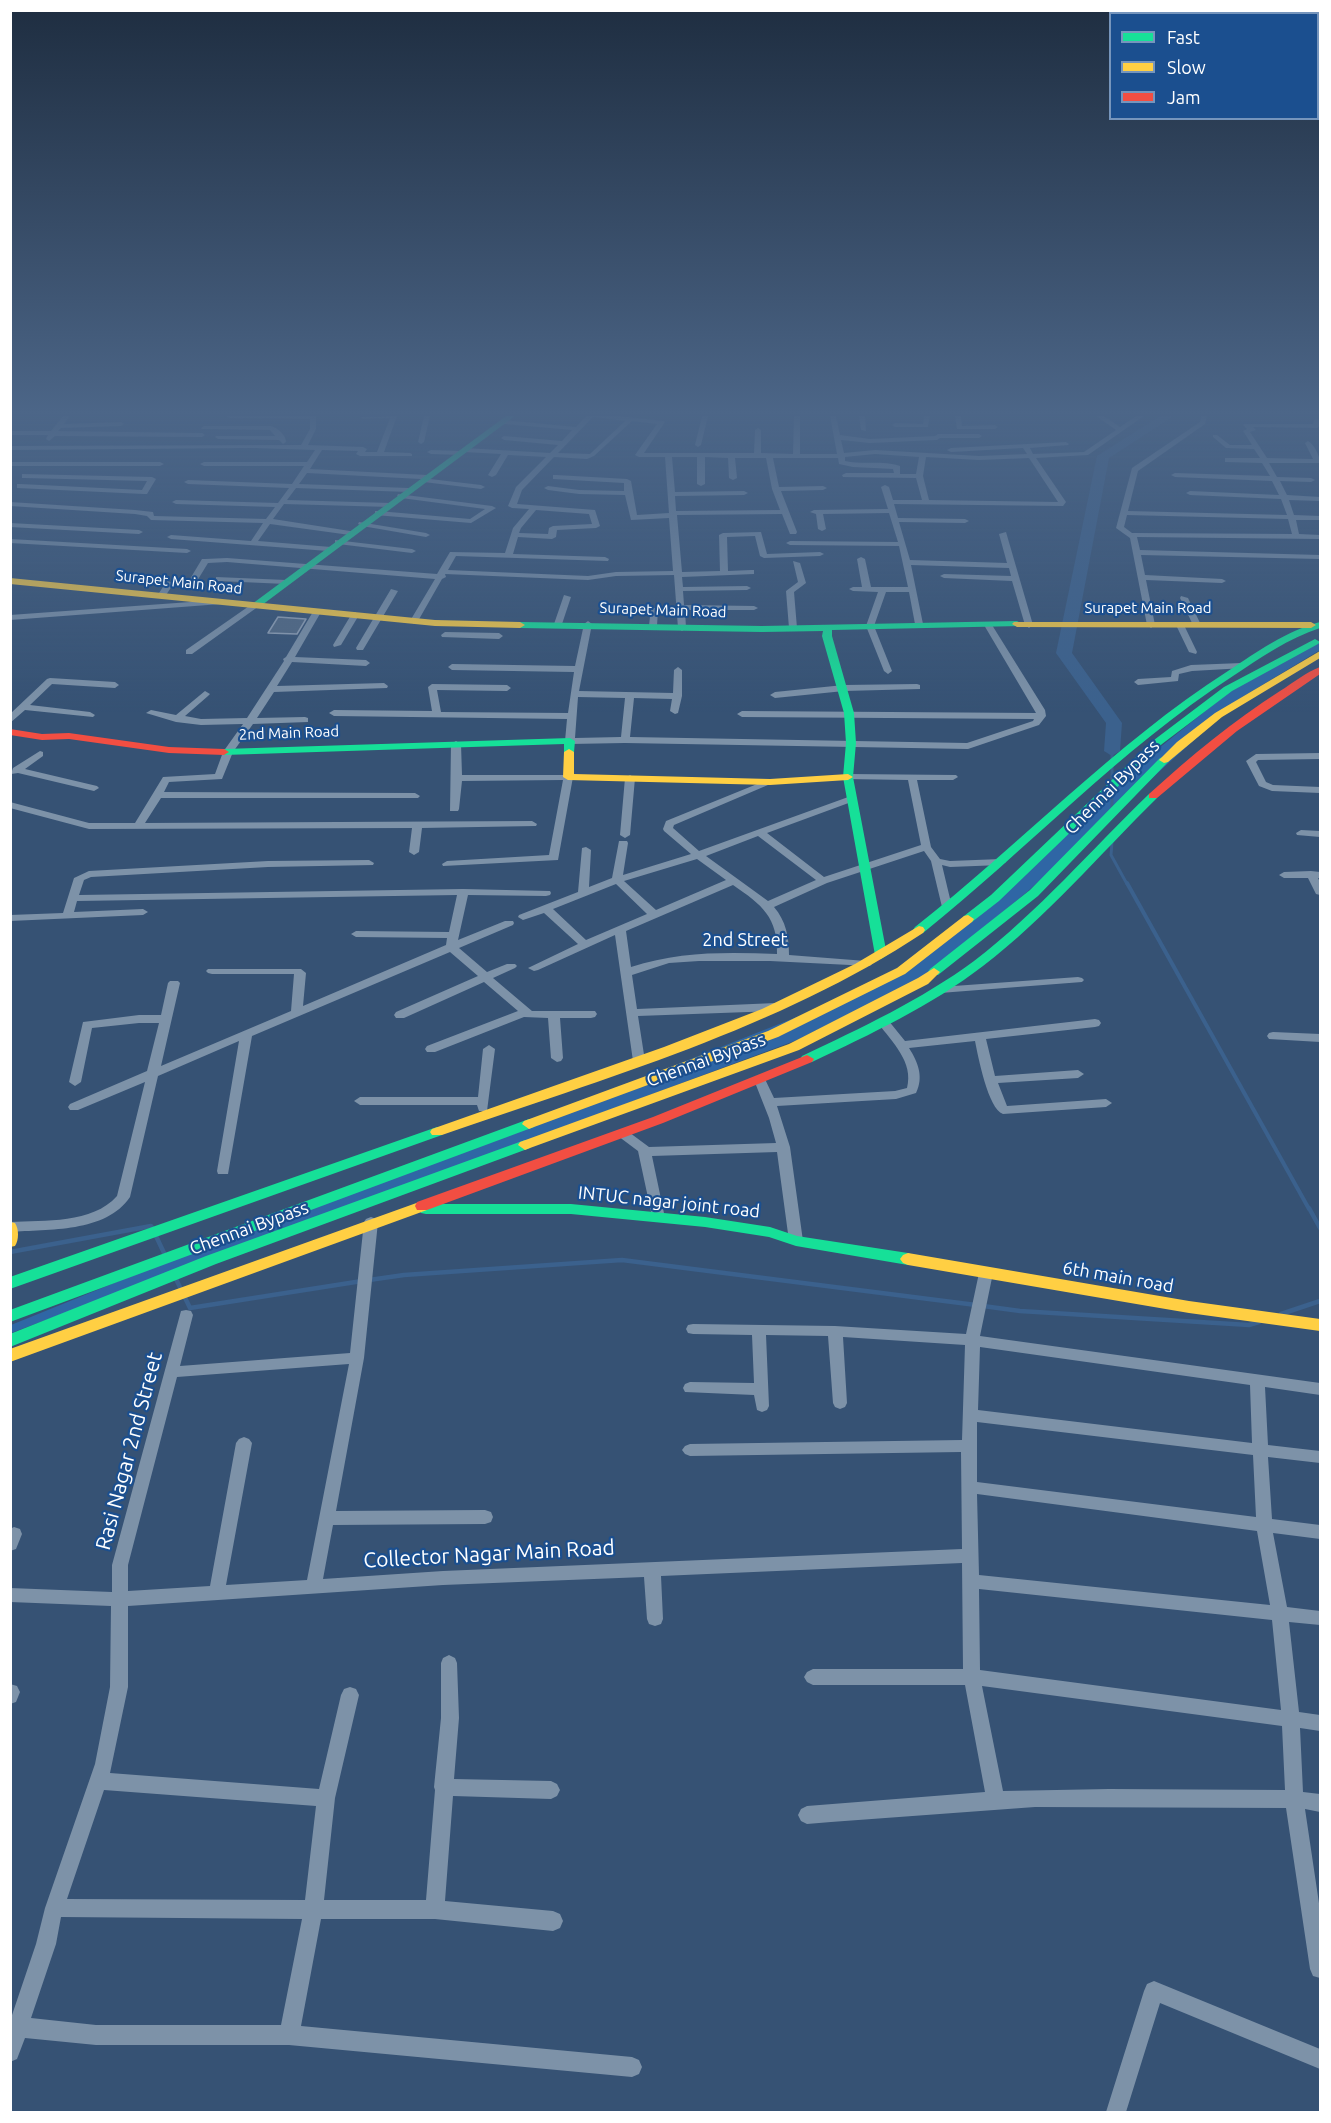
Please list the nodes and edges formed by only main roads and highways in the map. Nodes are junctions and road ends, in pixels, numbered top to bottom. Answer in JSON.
{"nodes":[{"id":1,"x":375,"y":515,"type":"edge"},
{"id":2,"x":10,"y":581,"type":"edge"},
{"id":3,"x":255,"y":606,"type":"junction"},
{"id":4,"x":828,"y":627,"type":"junction"},
{"id":5,"x":1320,"y":629,"type":"edge"},
{"id":6,"x":1320,"y":654,"type":"edge"},
{"id":7,"x":1320,"y":670,"type":"edge"},
{"id":8,"x":14,"y":735,"type":"edge"},
{"id":9,"x":848,"y":777,"type":"junction"},
{"id":10,"x":881,"y":955,"type":"junction"},
{"id":11,"x":416,"y":1208,"type":"junction"},
{"id":12,"x":986,"y":1273,"type":"joint"},
{"id":13,"x":10,"y":1283,"type":"edge"},
{"id":14,"x":10,"y":1316,"type":"edge"},
{"id":15,"x":1320,"y":1325,"type":"edge"},
{"id":16,"x":10,"y":1341,"type":"edge"},
{"id":17,"x":10,"y":1356,"type":"edge"}],
"edges":[{"from":1,"to":3,"type":"main road"},
{"from":2,"to":3,"type":"main road","name":"Surapet Main Road"},
{"from":3,"to":4,"type":"main road","name":"Surapet Main Road"},
{"from":4,"to":5,"type":"main road","name":"Surapet Main Road"},
{"from":4,"to":9,"type":"main road"},
{"from":5,"to":10,"type":"main road"},
{"from":5,"to":14,"type":"main road","name":"Chennai Bypass"},
{"from":6,"to":16,"type":"main road","name":"Chennai Bypass"},
{"from":7,"to":11,"type":"main road"},
{"from":8,"to":9,"type":"main road","name":"2nd Main Road"},
{"from":9,"to":10,"type":"main road"},
{"from":10,"to":13,"type":"main road"},
{"from":11,"to":12,"type":"main road","name":"INTUC nagar joint road"},
{"from":11,"to":17,"type":"main road"},
{"from":12,"to":15,"type":"main road","name":"6th main road"}]}
